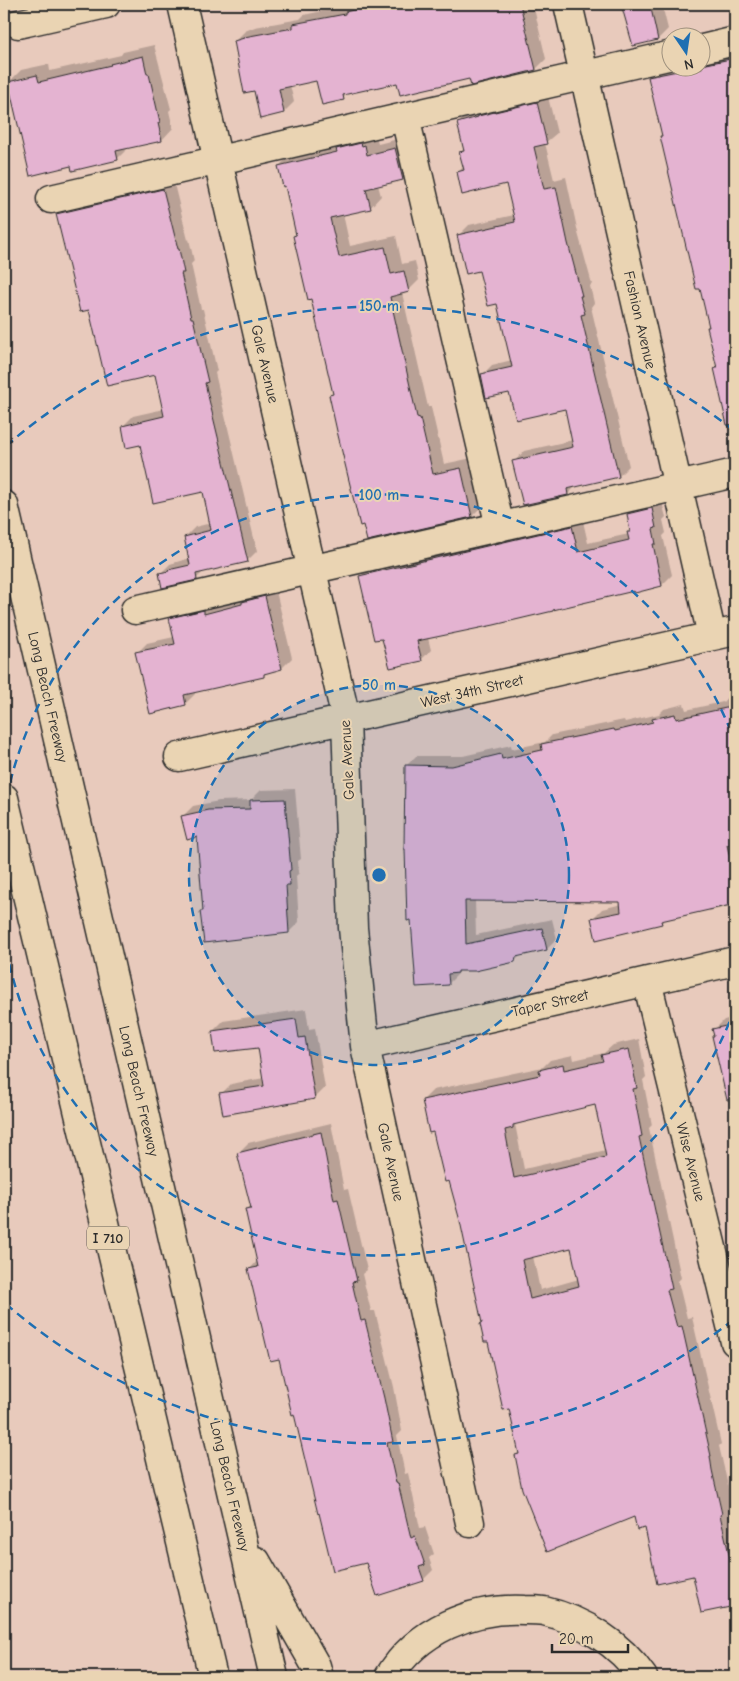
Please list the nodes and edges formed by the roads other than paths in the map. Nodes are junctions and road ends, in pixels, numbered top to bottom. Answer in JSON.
{"nodes":[{"id":1,"x":106,"y":4,"type":"edge"},
{"id":2,"x":182,"y":4,"type":"edge"},
{"id":3,"x":568,"y":4,"type":"edge"},
{"id":4,"x":18,"y":24,"type":"dead end"},
{"id":5,"x":735,"y":41,"type":"edge"},
{"id":6,"x":712,"y":46,"type":"edge"},
{"id":7,"x":662,"y":58,"type":"edge"},
{"id":8,"x":584,"y":76,"type":"junction"},
{"id":9,"x":405,"y":117,"type":"junction"},
{"id":10,"x":218,"y":160,"type":"junction"},
{"id":11,"x":51,"y":199,"type":"dead end"},
{"id":12,"x":735,"y":473,"type":"edge"},
{"id":13,"x":678,"y":486,"type":"junction"},
{"id":14,"x":4,"y":506,"type":"edge"},
{"id":15,"x":500,"y":527,"type":"junction"},
{"id":16,"x":312,"y":570,"type":"junction"},
{"id":17,"x":135,"y":610,"type":"dead end"},
{"id":18,"x":724,"y":634,"type":"edge"},
{"id":19,"x":346,"y":719,"type":"junction"},
{"id":20,"x":179,"y":757,"type":"dead end"},
{"id":21,"x":4,"y":798,"type":"edge"},
{"id":22,"x":735,"y":960,"type":"edge"},
{"id":23,"x":647,"y":981,"type":"junction"},
{"id":24,"x":365,"y":1046,"type":"junction"},
{"id":25,"x":735,"y":1342,"type":"edge"},
{"id":26,"x":470,"y":1523,"type":"dead end"},
{"id":27,"x":242,"y":1536,"type":"junction"},
{"id":28,"x":212,"y":1677,"type":"edge"},
{"id":29,"x":274,"y":1677,"type":"edge"},
{"id":30,"x":319,"y":1677,"type":"edge"},
{"id":31,"x":389,"y":1677,"type":"edge"},
{"id":32,"x":643,"y":1677,"type":"edge"}],
"edges":[{"from":1,"to":4,"type":"main road"},
{"from":2,"to":10,"type":"main road","name":"Gale Avenue"},
{"from":3,"to":8,"type":"main road","name":"Fashion Avenue"},
{"from":5,"to":6,"type":"main road"},
{"from":7,"to":8,"type":"main road"},
{"from":8,"to":9,"type":"main road"},
{"from":8,"to":13,"type":"main road","name":"Fashion Avenue"},
{"from":9,"to":10,"type":"main road"},
{"from":9,"to":15,"type":"main road"},
{"from":10,"to":11,"type":"main road"},
{"from":10,"to":16,"type":"main road","name":"Gale Avenue"},
{"from":12,"to":13,"type":"main road"},
{"from":13,"to":15,"type":"main road"},
{"from":13,"to":18,"type":"main road","name":"Fashion Avenue"},
{"from":14,"to":27,"type":"main road","name":"Long Beach Freeway"},
{"from":15,"to":16,"type":"main road"},
{"from":16,"to":17,"type":"main road"},
{"from":16,"to":19,"type":"main road","name":"Gale Avenue"},
{"from":18,"to":19,"type":"main road","name":"West 34th Street"},
{"from":19,"to":20,"type":"main road","name":"West 34th Street"},
{"from":19,"to":24,"type":"main road","name":"Gale Avenue"},
{"from":21,"to":28,"type":"main road","number":"I 710"},
{"from":22,"to":23,"type":"main road","name":"Taper Street"},
{"from":23,"to":24,"type":"main road","name":"Taper Street"},
{"from":23,"to":25,"type":"main road","name":"Wise Avenue"},
{"from":24,"to":26,"type":"main road","name":"Gale Avenue"},
{"from":27,"to":29,"type":"main road","name":"Long Beach Freeway"},
{"from":27,"to":30,"type":"main road"},
{"from":31,"to":32,"type":"main road"}]}
